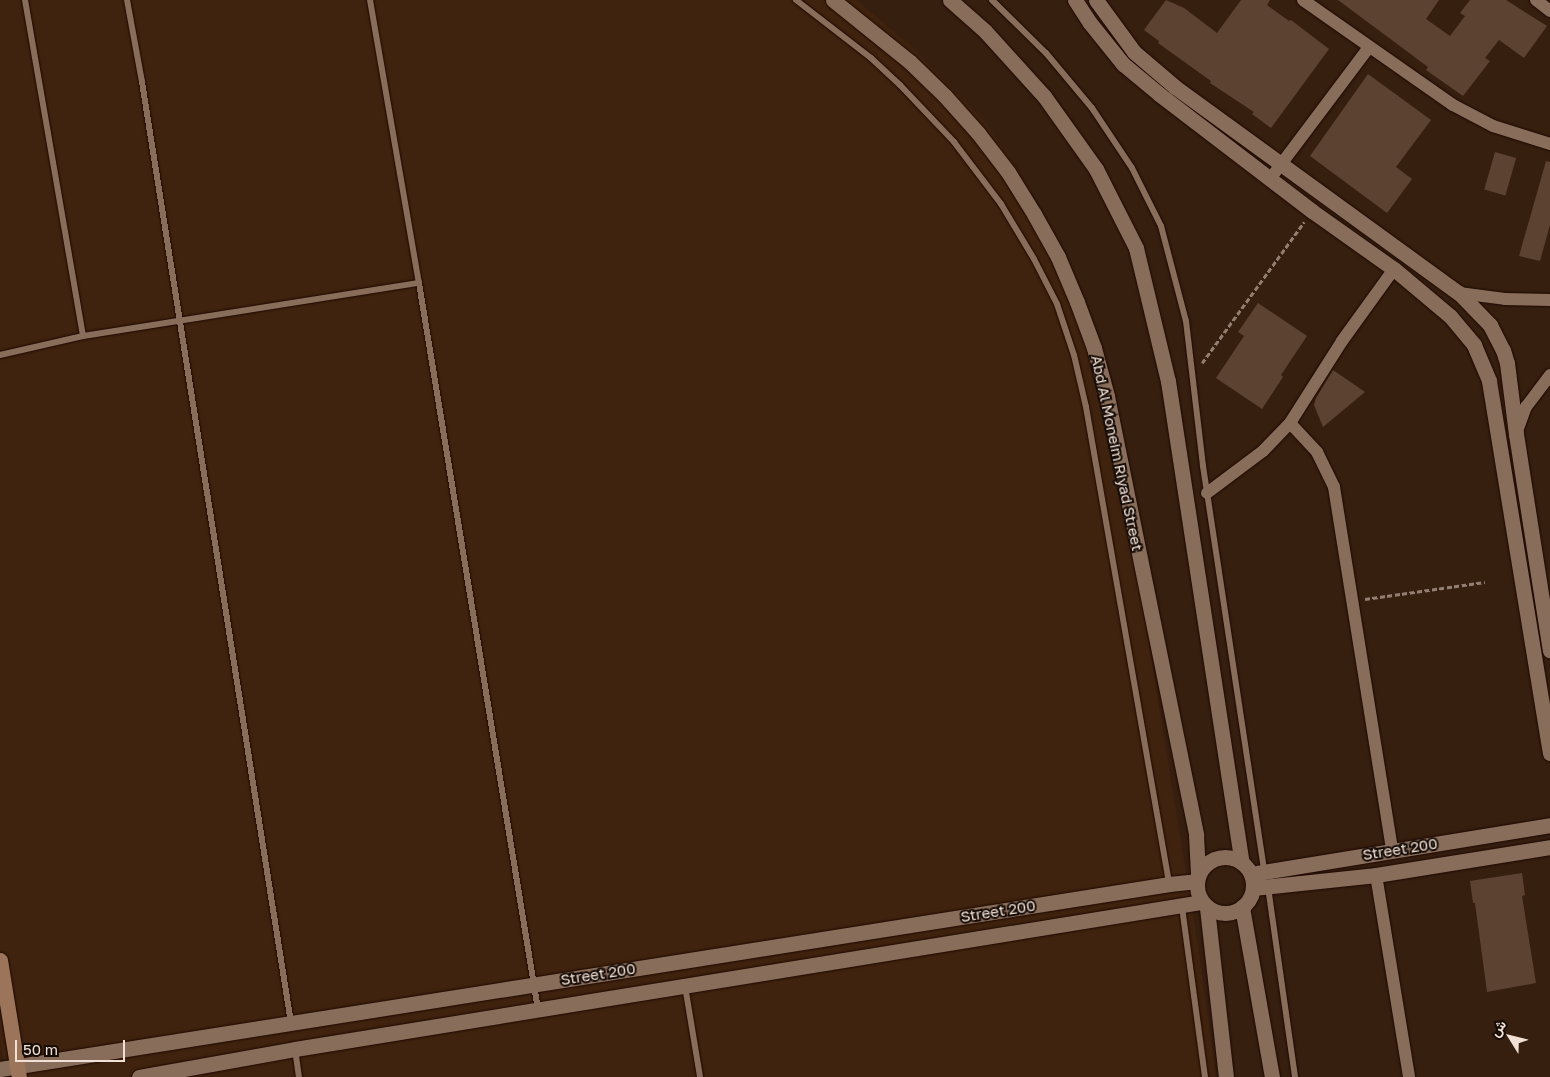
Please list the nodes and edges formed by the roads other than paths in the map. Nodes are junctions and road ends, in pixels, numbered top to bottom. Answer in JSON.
{"nodes":[{"id":1,"x":25,"y":0,"type":"edge"},
{"id":2,"x":127,"y":0,"type":"edge"},
{"id":3,"x":370,"y":0,"type":"edge"},
{"id":4,"x":796,"y":0,"type":"edge"},
{"id":5,"x":833,"y":0,"type":"edge"},
{"id":6,"x":950,"y":0,"type":"edge"},
{"id":7,"x":992,"y":0,"type":"edge"},
{"id":8,"x":1075,"y":0,"type":"edge"},
{"id":9,"x":1096,"y":0,"type":"edge"},
{"id":10,"x":1303,"y":0,"type":"edge"},
{"id":11,"x":1536,"y":0,"type":"edge"},
{"id":12,"x":1550,"y":11,"type":"edge"},
{"id":13,"x":1369,"y":47,"type":"junction"},
{"id":14,"x":1550,"y":144,"type":"edge"},
{"id":15,"x":1281,"y":164,"type":"junction"},
{"id":16,"x":1270,"y":179,"type":"junction"},
{"id":17,"x":1394,"y":269,"type":"junction"},
{"id":18,"x":419,"y":283,"type":"junction"},
{"id":19,"x":1459,"y":294,"type":"junction"},
{"id":20,"x":1550,"y":300,"type":"edge"},
{"id":21,"x":179,"y":321,"type":"junction"},
{"id":22,"x":83,"y":336,"type":"junction"},
{"id":23,"x":0,"y":355,"type":"edge"},
{"id":24,"x":1550,"y":375,"type":"edge"},
{"id":25,"x":1290,"y":423,"type":"junction"},
{"id":26,"x":1516,"y":434,"type":"junction"},
{"id":27,"x":1499,"y":438,"type":"junction"},
{"id":28,"x":1207,"y":492,"type":"junction"},
{"id":29,"x":1550,"y":650,"type":"edge"},
{"id":30,"x":1550,"y":753,"type":"edge"},
{"id":31,"x":1550,"y":825,"type":"edge"},
{"id":32,"x":1550,"y":847,"type":"edge"},
{"id":33,"x":1392,"y":850,"type":"junction"},
{"id":34,"x":1376,"y":875,"type":"junction"},
{"id":35,"x":1256,"y":876,"type":"junction"},
{"id":36,"x":1197,"y":878,"type":"junction"},
{"id":37,"x":1169,"y":884,"type":"junction"},
{"id":38,"x":1205,"y":905,"type":"junction"},
{"id":39,"x":1182,"y":906,"type":"junction"},
{"id":40,"x":1242,"y":907,"type":"junction"},
{"id":41,"x":0,"y":960,"type":"edge"},
{"id":42,"x":534,"y":984,"type":"junction"},
{"id":43,"x":685,"y":986,"type":"junction"},
{"id":44,"x":538,"y":1010,"type":"junction"},
{"id":45,"x":291,"y":1023,"type":"junction"},
{"id":46,"x":295,"y":1049,"type":"junction"},
{"id":47,"x":0,"y":1069,"type":"edge"},
{"id":48,"x":18,"y":1072,"type":"edge"},
{"id":49,"x":138,"y":1077,"type":"edge"},
{"id":50,"x":299,"y":1077,"type":"edge"},
{"id":51,"x":700,"y":1077,"type":"edge"},
{"id":52,"x":1204,"y":1077,"type":"edge"},
{"id":53,"x":1226,"y":1077,"type":"edge"},
{"id":54,"x":1272,"y":1077,"type":"edge"},
{"id":55,"x":1295,"y":1077,"type":"edge"},
{"id":56,"x":1409,"y":1077,"type":"edge"}],
"edges":[{"from":1,"to":22,"type":"lane"},
{"from":2,"to":21,"type":"lane"},
{"from":3,"to":18,"type":"lane"},
{"from":4,"to":37,"type":"lane"},
{"from":5,"to":36,"type":"street","name":"Abd Al Moneim Riyad Street"},
{"from":6,"to":35,"type":"street"},
{"from":7,"to":28,"type":"lane"},
{"from":8,"to":16,"type":"street"},
{"from":9,"to":15,"type":"street"},
{"from":10,"to":13,"type":"street"},
{"from":11,"to":12,"type":"street"},
{"from":13,"to":14,"type":"street"},
{"from":13,"to":15,"type":"street"},
{"from":15,"to":16,"type":"street"},
{"from":15,"to":19,"type":"street"},
{"from":16,"to":17,"type":"street"},
{"from":17,"to":25,"type":"street"},
{"from":17,"to":27,"type":"street"},
{"from":18,"to":21,"type":"lane"},
{"from":18,"to":42,"type":"lane"},
{"from":19,"to":20,"type":"street"},
{"from":19,"to":26,"type":"street"},
{"from":21,"to":22,"type":"lane"},
{"from":21,"to":45,"type":"lane"},
{"from":22,"to":23,"type":"lane"},
{"from":24,"to":26,"type":"street"},
{"from":25,"to":28,"type":"street"},
{"from":25,"to":33,"type":"street"},
{"from":26,"to":27,"type":"street"},
{"from":26,"to":29,"type":"street"},
{"from":27,"to":30,"type":"street"},
{"from":28,"to":35,"type":"lane"},
{"from":31,"to":33,"type":"street","name":"Street 200"},
{"from":32,"to":34,"type":"street","name":"Street 200"},
{"from":33,"to":35,"type":"street","name":"Street 200"},
{"from":34,"to":35,"type":"street","name":"Street 200"},
{"from":34,"to":56,"type":"street"},
{"from":35,"to":36,"type":"street"},
{"from":35,"to":40,"type":"street"},
{"from":35,"to":55,"type":"lane"},
{"from":36,"to":37,"type":"street","name":"Street 200"},
{"from":36,"to":38,"type":"street"},
{"from":37,"to":42,"type":"street","name":"Street 200"},
{"from":38,"to":39,"type":"street","name":"Street 200"},
{"from":38,"to":40,"type":"street"},
{"from":38,"to":53,"type":"street"},
{"from":39,"to":43,"type":"street","name":"Street 200"},
{"from":39,"to":52,"type":"lane"},
{"from":40,"to":54,"type":"street"},
{"from":41,"to":48,"type":"main road"},
{"from":42,"to":44,"type":"lane"},
{"from":42,"to":45,"type":"street","name":"Street 200"},
{"from":43,"to":44,"type":"street","name":"Street 200"},
{"from":43,"to":51,"type":"lane"},
{"from":44,"to":46,"type":"street","name":"Street 200"},
{"from":45,"to":48,"type":"street","name":"Street 200"},
{"from":46,"to":49,"type":"street","name":"Street 200"},
{"from":46,"to":50,"type":"lane"},
{"from":47,"to":48,"type":"street","name":"Street 200"}]}
